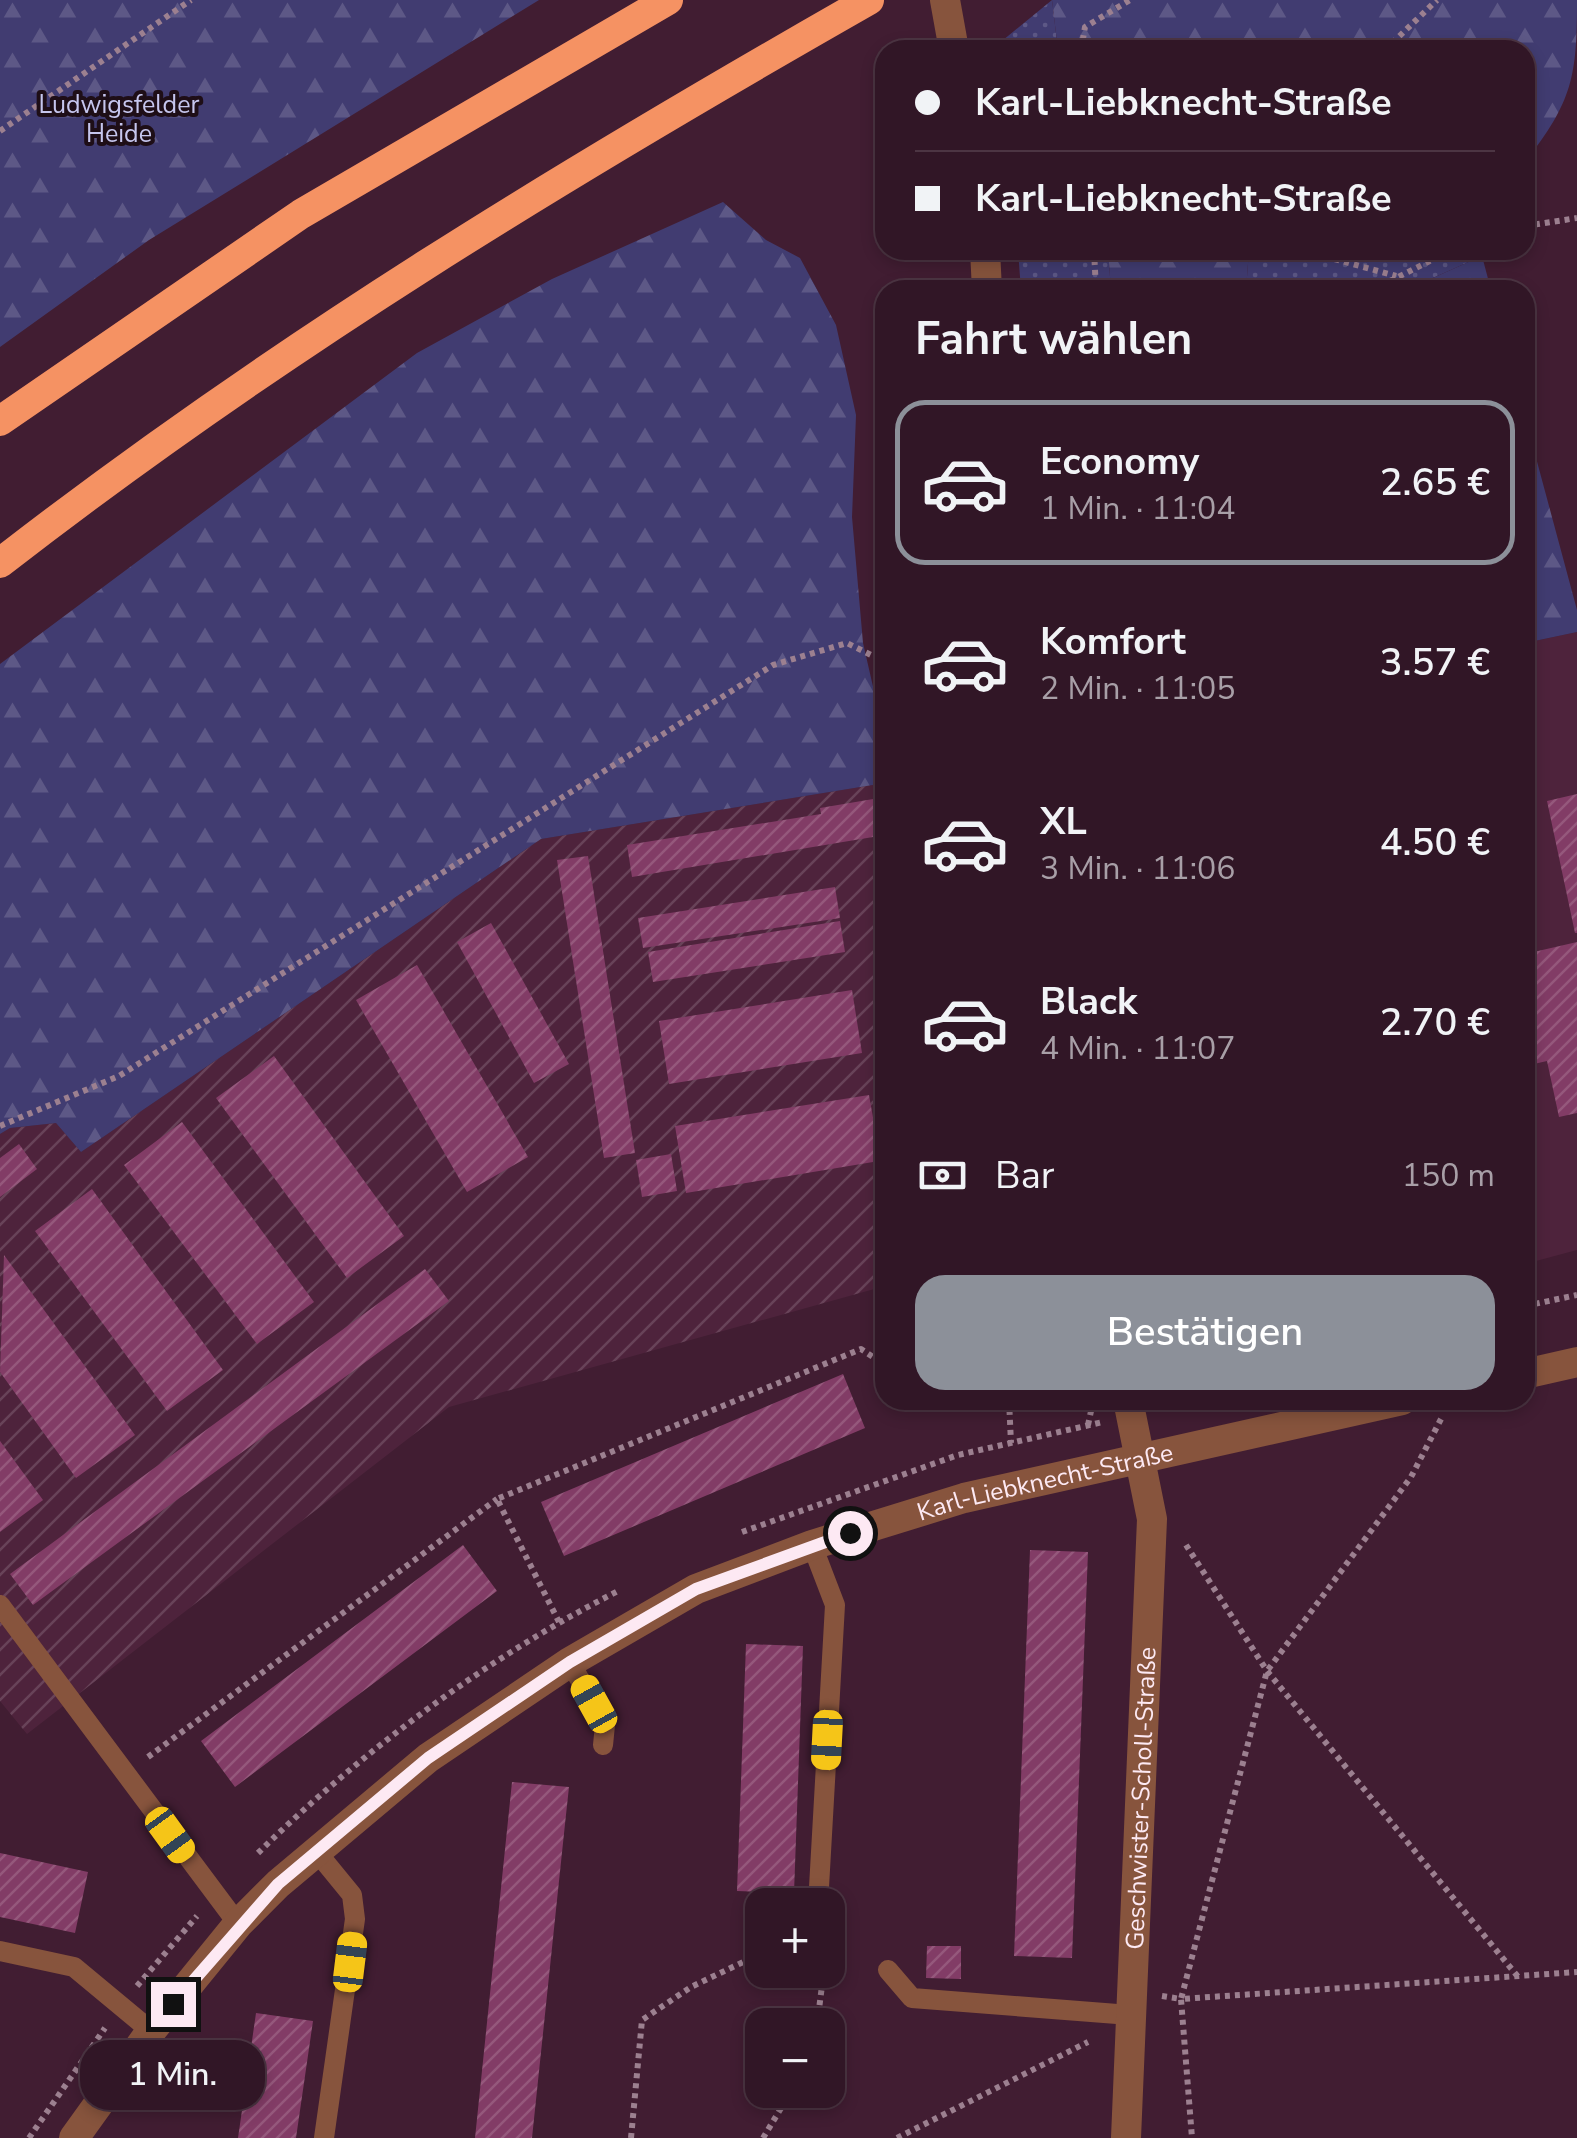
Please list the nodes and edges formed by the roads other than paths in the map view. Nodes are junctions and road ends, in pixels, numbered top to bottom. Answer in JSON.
{"nodes":[{"id":1,"x":668,"y":0,"type":"edge"},
{"id":2,"x":869,"y":0,"type":"edge"},
{"id":3,"x":945,"y":0,"type":"edge"},
{"id":4,"x":952,"y":40,"type":"edge"},
{"id":5,"x":0,"y":421,"type":"edge"},
{"id":6,"x":0,"y":563,"type":"edge"},
{"id":7,"x":1577,"y":1362,"type":"edge"},
{"id":8,"x":1535,"y":1372,"type":"edge"},
{"id":9,"x":1130,"y":1410,"type":"edge"},
{"id":10,"x":1357,"y":1410,"type":"edge"},
{"id":11,"x":1140,"y":1458,"type":"junction"},
{"id":12,"x":812,"y":1545,"type":"junction"},
{"id":13,"x":0,"y":1605,"type":"edge"},
{"id":14,"x":570,"y":1662,"type":"junction"},
{"id":15,"x":603,"y":1746,"type":"dead end"},
{"id":16,"x":316,"y":1852,"type":"junction"},
{"id":17,"x":819,"y":1888,"type":"edge"},
{"id":18,"x":238,"y":1924,"type":"junction"},
{"id":19,"x":0,"y":1951,"type":"edge"},
{"id":20,"x":888,"y":1970,"type":"dead end"},
{"id":21,"x":1130,"y":2015,"type":"junction"},
{"id":22,"x":151,"y":2031,"type":"junction"},
{"id":23,"x":74,"y":2138,"type":"edge"},
{"id":24,"x":324,"y":2138,"type":"edge"},
{"id":25,"x":1126,"y":2138,"type":"edge"}],
"edges":[{"from":1,"to":5,"type":"highway"},
{"from":2,"to":6,"type":"highway"},
{"from":3,"to":4,"type":"street"},
{"from":7,"to":8,"type":"street"},
{"from":9,"to":11,"type":"street","name":"Geschwister-Scholl-Straße"},
{"from":10,"to":11,"type":"street","name":"Karl-Liebknecht-Straße"},
{"from":11,"to":12,"type":"street","name":"Karl-Liebknecht-Straße"},
{"from":11,"to":21,"type":"street","name":"Geschwister-Scholl-Straße"},
{"from":12,"to":14,"type":"street","name":"Karl-Liebknecht-Straße"},
{"from":12,"to":17,"type":"lane"},
{"from":13,"to":18,"type":"lane"},
{"from":14,"to":15,"type":"lane"},
{"from":14,"to":16,"type":"street","name":"Karl-Liebknecht-Straße"},
{"from":16,"to":18,"type":"street","name":"Karl-Liebknecht-Straße"},
{"from":16,"to":24,"type":"lane"},
{"from":18,"to":22,"type":"street","name":"Karl-Liebknecht-Straße"},
{"from":19,"to":22,"type":"lane"},
{"from":20,"to":21,"type":"lane"},
{"from":21,"to":25,"type":"street","name":"Geschwister-Scholl-Straße"},
{"from":22,"to":23,"type":"street","name":"Karl-Liebknecht-Straße"}]}
